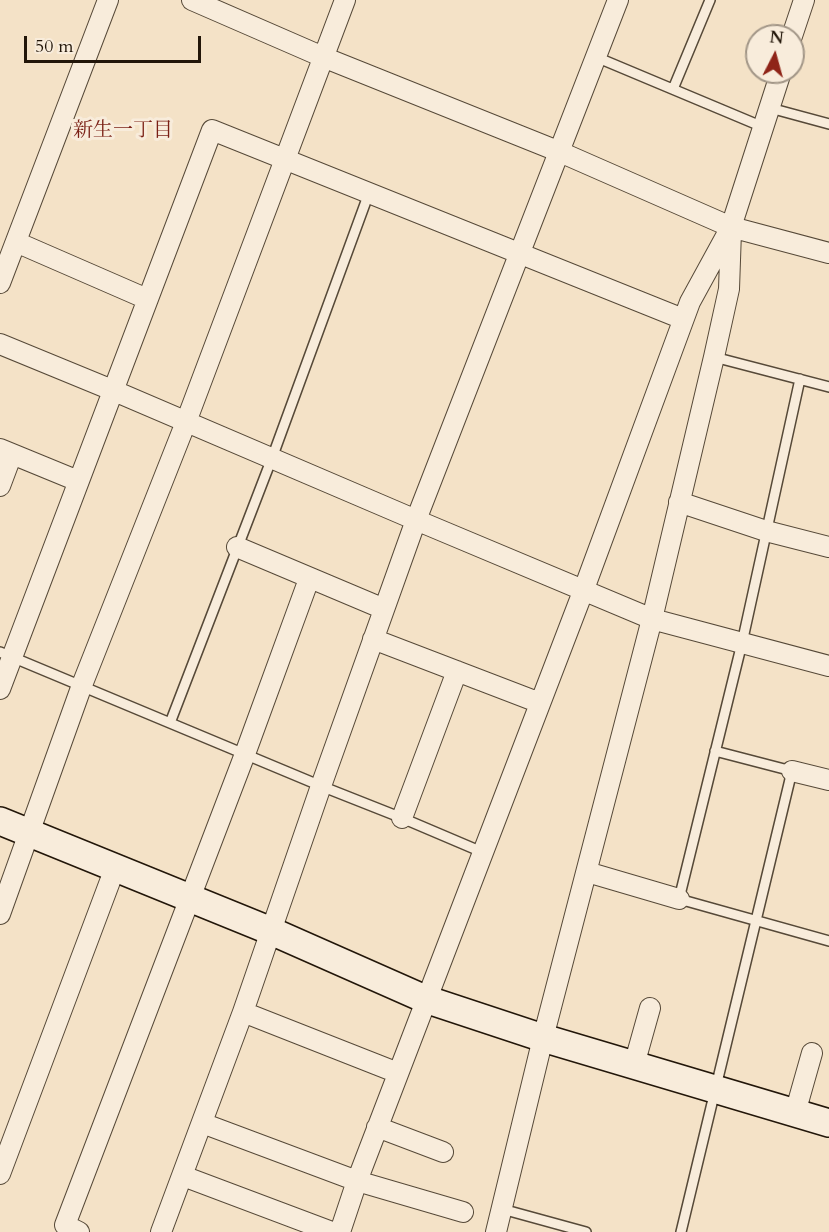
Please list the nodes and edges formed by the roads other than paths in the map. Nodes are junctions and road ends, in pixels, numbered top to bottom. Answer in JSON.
{"nodes":[{"id":1,"x":108,"y":0,"type":"edge"},
{"id":2,"x":192,"y":0,"type":"edge"},
{"id":3,"x":345,"y":0,"type":"edge"},
{"id":4,"x":618,"y":0,"type":"edge"},
{"id":5,"x":710,"y":0,"type":"edge"},
{"id":6,"x":804,"y":0,"type":"edge"},
{"id":7,"x":796,"y":24,"type":"edge"},
{"id":8,"x":323,"y":57,"type":"junction"},
{"id":9,"x":596,"y":57,"type":"junction"},
{"id":10,"x":777,"y":84,"type":"edge"},
{"id":11,"x":673,"y":89,"type":"junction"},
{"id":12,"x":770,"y":108,"type":"junction"},
{"id":13,"x":829,"y":124,"type":"edge"},
{"id":14,"x":763,"y":127,"type":"junction"},
{"id":15,"x":560,"y":152,"type":"junction"},
{"id":16,"x":284,"y":158,"type":"junction"},
{"id":17,"x":369,"y":193,"type":"junction"},
{"id":18,"x":731,"y":226,"type":"junction"},
{"id":19,"x":16,"y":242,"type":"junction"},
{"id":20,"x":829,"y":253,"type":"edge"},
{"id":21,"x":519,"y":254,"type":"junction"},
{"id":22,"x":0,"y":283,"type":"edge"},
{"id":23,"x":147,"y":299,"type":"junction"},
{"id":24,"x":683,"y":319,"type":"junction"},
{"id":25,"x":0,"y":344,"type":"edge"},
{"id":26,"x":714,"y":357,"type":"junction"},
{"id":27,"x":800,"y":379,"type":"junction"},
{"id":28,"x":829,"y":387,"type":"edge"},
{"id":29,"x":112,"y":390,"type":"junction"},
{"id":30,"x":186,"y":422,"type":"junction"},
{"id":31,"x":6,"y":451,"type":"edge"},
{"id":32,"x":272,"y":458,"type":"junction"},
{"id":33,"x":78,"y":481,"type":"junction"},
{"id":34,"x":0,"y":486,"type":"edge"},
{"id":35,"x":680,"y":502,"type":"junction"},
{"id":36,"x":416,"y":520,"type":"junction"},
{"id":37,"x":766,"y":531,"type":"junction"},
{"id":38,"x":237,"y":547,"type":"junction"},
{"id":39,"x":829,"y":548,"type":"edge"},
{"id":40,"x":309,"y":579,"type":"junction"},
{"id":41,"x":584,"y":589,"type":"junction"},
{"id":42,"x":384,"y":609,"type":"junction"},
{"id":43,"x":652,"y":619,"type":"junction"},
{"id":44,"x":373,"y":639,"type":"junction"},
{"id":45,"x":742,"y":643,"type":"junction"},
{"id":46,"x":6,"y":654,"type":"edge"},
{"id":47,"x":829,"y":666,"type":"edge"},
{"id":48,"x":457,"y":671,"type":"junction"},
{"id":49,"x":82,"y":685,"type":"junction"},
{"id":50,"x":0,"y":689,"type":"edge"},
{"id":51,"x":540,"y":704,"type":"junction"},
{"id":52,"x":170,"y":723,"type":"junction"},
{"id":53,"x":715,"y":751,"type":"junction"},
{"id":54,"x":245,"y":754,"type":"junction"},
{"id":55,"x":792,"y":771,"type":"junction"},
{"id":56,"x":829,"y":780,"type":"edge"},
{"id":57,"x":321,"y":786,"type":"junction"},
{"id":58,"x":402,"y":818,"type":"junction"},
{"id":59,"x":0,"y":821,"type":"edge"},
{"id":60,"x":28,"y":833,"type":"junction"},
{"id":61,"x":482,"y":852,"type":"junction"},
{"id":62,"x":115,"y":868,"type":"junction"},
{"id":63,"x":587,"y":872,"type":"junction"},
{"id":64,"x":190,"y":899,"type":"junction"},
{"id":65,"x":679,"y":899,"type":"junction"},
{"id":66,"x":0,"y":914,"type":"edge"},
{"id":67,"x":755,"y":921,"type":"junction"},
{"id":68,"x":271,"y":931,"type":"junction"},
{"id":69,"x":829,"y":941,"type":"edge"},
{"id":70,"x":425,"y":999,"type":"junction"},
{"id":71,"x":650,"y":1008,"type":"dead end"},
{"id":72,"x":243,"y":1012,"type":"junction"},
{"id":73,"x":543,"y":1038,"type":"junction"},
{"id":74,"x":812,"y":1053,"type":"dead end"},
{"id":75,"x":634,"y":1065,"type":"junction"},
{"id":76,"x":398,"y":1073,"type":"junction"},
{"id":77,"x":715,"y":1089,"type":"junction"},
{"id":78,"x":795,"y":1113,"type":"junction"},
{"id":79,"x":202,"y":1123,"type":"junction"},
{"id":80,"x":829,"y":1124,"type":"edge"},
{"id":81,"x":377,"y":1126,"type":"junction"},
{"id":82,"x":443,"y":1152,"type":"dead end"},
{"id":83,"x":0,"y":1174,"type":"edge"},
{"id":84,"x":183,"y":1176,"type":"junction"},
{"id":85,"x":357,"y":1181,"type":"junction"},
{"id":86,"x":501,"y":1209,"type":"junction"},
{"id":87,"x":463,"y":1212,"type":"dead end"},
{"id":88,"x":79,"y":1232,"type":"edge"},
{"id":89,"x":161,"y":1232,"type":"edge"},
{"id":90,"x":332,"y":1232,"type":"edge"},
{"id":91,"x":340,"y":1232,"type":"edge"},
{"id":92,"x":496,"y":1232,"type":"edge"},
{"id":93,"x":586,"y":1232,"type":"edge"},
{"id":94,"x":681,"y":1232,"type":"edge"}],
"edges":[{"from":1,"to":19,"type":"street"},
{"from":2,"to":8,"type":"street"},
{"from":3,"to":8,"type":"street"},
{"from":4,"to":9,"type":"street"},
{"from":5,"to":11,"type":"lane"},
{"from":6,"to":7,"type":"street"},
{"from":8,"to":15,"type":"street"},
{"from":8,"to":16,"type":"street"},
{"from":9,"to":11,"type":"lane"},
{"from":9,"to":15,"type":"street"},
{"from":10,"to":12,"type":"street"},
{"from":11,"to":14,"type":"lane"},
{"from":12,"to":13,"type":"lane"},
{"from":12,"to":14,"type":"street"},
{"from":14,"to":18,"type":"street"},
{"from":15,"to":18,"type":"street"},
{"from":15,"to":21,"type":"street"},
{"from":16,"to":17,"type":"street"},
{"from":16,"to":23,"type":"street"},
{"from":16,"to":30,"type":"street"},
{"from":17,"to":21,"type":"street"},
{"from":17,"to":32,"type":"lane"},
{"from":18,"to":20,"type":"street"},
{"from":18,"to":24,"type":"street"},
{"from":18,"to":26,"type":"street"},
{"from":19,"to":22,"type":"street"},
{"from":19,"to":23,"type":"street"},
{"from":21,"to":24,"type":"street"},
{"from":21,"to":36,"type":"street"},
{"from":23,"to":29,"type":"street"},
{"from":24,"to":41,"type":"street"},
{"from":25,"to":29,"type":"street"},
{"from":26,"to":27,"type":"lane"},
{"from":26,"to":35,"type":"street"},
{"from":27,"to":28,"type":"lane"},
{"from":27,"to":37,"type":"lane"},
{"from":29,"to":30,"type":"street"},
{"from":29,"to":33,"type":"street"},
{"from":30,"to":32,"type":"street"},
{"from":30,"to":49,"type":"street"},
{"from":31,"to":33,"type":"street"},
{"from":31,"to":34,"type":"street"},
{"from":32,"to":36,"type":"street"},
{"from":32,"to":38,"type":"lane"},
{"from":33,"to":46,"type":"street"},
{"from":35,"to":37,"type":"street"},
{"from":35,"to":43,"type":"street"},
{"from":36,"to":41,"type":"street"},
{"from":36,"to":42,"type":"street"},
{"from":37,"to":39,"type":"street"},
{"from":37,"to":45,"type":"lane"},
{"from":38,"to":40,"type":"street"},
{"from":38,"to":52,"type":"lane"},
{"from":40,"to":42,"type":"street"},
{"from":40,"to":54,"type":"street"},
{"from":41,"to":43,"type":"street"},
{"from":41,"to":51,"type":"street"},
{"from":42,"to":44,"type":"street"},
{"from":43,"to":45,"type":"street"},
{"from":43,"to":63,"type":"street"},
{"from":44,"to":48,"type":"street"},
{"from":44,"to":57,"type":"street"},
{"from":45,"to":47,"type":"street"},
{"from":45,"to":53,"type":"lane"},
{"from":46,"to":49,"type":"lane"},
{"from":46,"to":50,"type":"street"},
{"from":48,"to":51,"type":"street"},
{"from":48,"to":58,"type":"street"},
{"from":49,"to":52,"type":"lane"},
{"from":49,"to":60,"type":"street"},
{"from":51,"to":61,"type":"street"},
{"from":52,"to":54,"type":"lane"},
{"from":53,"to":55,"type":"lane"},
{"from":53,"to":65,"type":"lane"},
{"from":54,"to":57,"type":"lane"},
{"from":54,"to":64,"type":"street"},
{"from":55,"to":56,"type":"street"},
{"from":55,"to":67,"type":"lane"},
{"from":57,"to":58,"type":"lane"},
{"from":57,"to":68,"type":"street"},
{"from":58,"to":61,"type":"lane"},
{"from":59,"to":60,"type":"street"},
{"from":60,"to":62,"type":"street"},
{"from":60,"to":66,"type":"street"},
{"from":61,"to":70,"type":"street"},
{"from":62,"to":64,"type":"street"},
{"from":62,"to":83,"type":"street"},
{"from":63,"to":65,"type":"street"},
{"from":63,"to":73,"type":"street"},
{"from":64,"to":68,"type":"street"},
{"from":64,"to":88,"type":"street"},
{"from":65,"to":67,"type":"lane"},
{"from":67,"to":69,"type":"lane"},
{"from":67,"to":77,"type":"lane"},
{"from":68,"to":70,"type":"street"},
{"from":68,"to":72,"type":"street"},
{"from":70,"to":73,"type":"street"},
{"from":70,"to":76,"type":"street"},
{"from":71,"to":75,"type":"street"},
{"from":72,"to":76,"type":"street"},
{"from":72,"to":79,"type":"street"},
{"from":73,"to":75,"type":"street"},
{"from":73,"to":86,"type":"street"},
{"from":74,"to":78,"type":"street"},
{"from":75,"to":77,"type":"street"},
{"from":76,"to":81,"type":"street"},
{"from":77,"to":78,"type":"street"},
{"from":77,"to":94,"type":"lane"},
{"from":78,"to":80,"type":"street"},
{"from":79,"to":84,"type":"street"},
{"from":79,"to":85,"type":"street"},
{"from":81,"to":82,"type":"street"},
{"from":81,"to":85,"type":"street"},
{"from":84,"to":89,"type":"street"},
{"from":84,"to":90,"type":"street"},
{"from":85,"to":87,"type":"street"},
{"from":85,"to":91,"type":"street"},
{"from":86,"to":92,"type":"street"},
{"from":86,"to":93,"type":"lane"}]}
